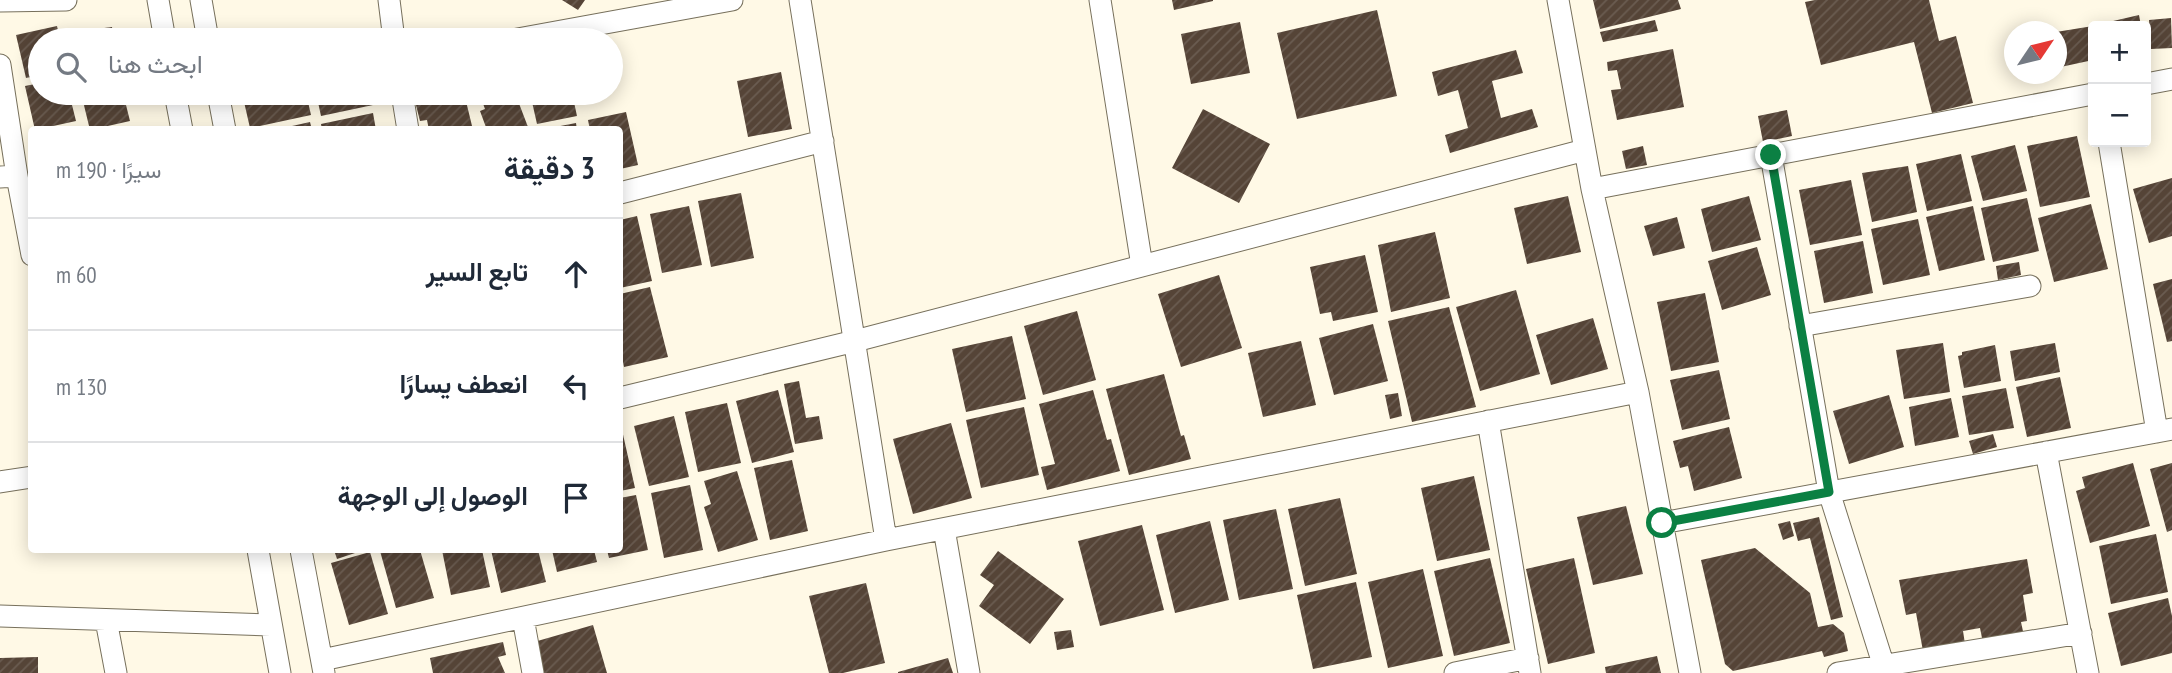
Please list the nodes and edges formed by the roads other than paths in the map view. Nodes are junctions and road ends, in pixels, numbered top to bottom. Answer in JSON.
{"nodes":[{"id":1,"x":66,"y":0,"type":"edge"},
{"id":2,"x":158,"y":0,"type":"edge"},
{"id":3,"x":201,"y":0,"type":"edge"},
{"id":4,"x":388,"y":0,"type":"edge"},
{"id":5,"x":732,"y":0,"type":"edge"},
{"id":6,"x":800,"y":0,"type":"edge"},
{"id":7,"x":1100,"y":0,"type":"edge"},
{"id":8,"x":1558,"y":0,"type":"edge"},
{"id":9,"x":0,"y":1,"type":"edge"},
{"id":10,"x":619,"y":10,"type":"edge"},
{"id":11,"x":163,"y":28,"type":"edge"},
{"id":12,"x":206,"y":28,"type":"edge"},
{"id":13,"x":392,"y":28,"type":"edge"},
{"id":14,"x":555,"y":28,"type":"edge"},
{"id":15,"x":0,"y":65,"type":"edge"},
{"id":16,"x":2172,"y":79,"type":"edge"},
{"id":17,"x":2151,"y":83,"type":"edge"},
{"id":18,"x":2088,"y":95,"type":"edge"},
{"id":19,"x":177,"y":105,"type":"edge"},
{"id":20,"x":220,"y":105,"type":"edge"},
{"id":21,"x":404,"y":105,"type":"edge"},
{"id":22,"x":180,"y":126,"type":"edge"},
{"id":23,"x":224,"y":126,"type":"edge"},
{"id":24,"x":407,"y":126,"type":"edge"},
{"id":25,"x":823,"y":141,"type":"junction"},
{"id":26,"x":2110,"y":147,"type":"edge"},
{"id":27,"x":1585,"y":150,"type":"junction"},
{"id":28,"x":1771,"y":155,"type":"junction"},
{"id":29,"x":9,"y":177,"type":"edge"},
{"id":30,"x":1592,"y":189,"type":"junction"},
{"id":31,"x":623,"y":191,"type":"edge"},
{"id":32,"x":28,"y":241,"type":"edge"},
{"id":33,"x":1142,"y":266,"type":"junction"},
{"id":34,"x":2030,"y":286,"type":"dead end"},
{"id":35,"x":1800,"y":326,"type":"junction"},
{"id":36,"x":855,"y":341,"type":"junction"},
{"id":37,"x":1638,"y":392,"type":"junction"},
{"id":38,"x":623,"y":397,"type":"edge"},
{"id":39,"x":1488,"y":422,"type":"junction"},
{"id":40,"x":2164,"y":430,"type":"edge"},
{"id":41,"x":2046,"y":452,"type":"junction"},
{"id":42,"x":28,"y":478,"type":"edge"},
{"id":43,"x":0,"y":482,"type":"edge"},
{"id":44,"x":1829,"y":492,"type":"junction"},
{"id":45,"x":1662,"y":523,"type":"junction"},
{"id":46,"x":944,"y":529,"type":"junction"},
{"id":47,"x":886,"y":540,"type":"junction"},
{"id":48,"x":259,"y":553,"type":"edge"},
{"id":49,"x":302,"y":553,"type":"edge"},
{"id":50,"x":0,"y":616,"type":"edge"},
{"id":51,"x":523,"y":618,"type":"junction"},
{"id":52,"x":106,"y":620,"type":"junction"},
{"id":53,"x":271,"y":625,"type":"junction"},
{"id":54,"x":2081,"y":633,"type":"junction"},
{"id":55,"x":1529,"y":666,"type":"edge"},
{"id":56,"x":323,"y":667,"type":"edge"},
{"id":57,"x":1886,"y":669,"type":"edge"},
{"id":58,"x":116,"y":673,"type":"edge"},
{"id":59,"x":280,"y":673,"type":"edge"},
{"id":60,"x":533,"y":673,"type":"edge"},
{"id":61,"x":970,"y":673,"type":"edge"},
{"id":62,"x":1455,"y":673,"type":"edge"},
{"id":63,"x":1690,"y":673,"type":"edge"},
{"id":64,"x":1838,"y":673,"type":"edge"},
{"id":65,"x":2088,"y":673,"type":"edge"}],
"edges":[{"from":1,"to":9,"type":"street"},
{"from":2,"to":11,"type":"street"},
{"from":3,"to":12,"type":"street"},
{"from":4,"to":13,"type":"street"},
{"from":5,"to":10,"type":"street"},
{"from":6,"to":25,"type":"street"},
{"from":7,"to":33,"type":"street"},
{"from":8,"to":27,"type":"street"},
{"from":10,"to":14,"type":"street"},
{"from":15,"to":29,"type":"street"},
{"from":16,"to":17,"type":"street"},
{"from":18,"to":28,"type":"street"},
{"from":19,"to":22,"type":"street"},
{"from":20,"to":23,"type":"street"},
{"from":21,"to":24,"type":"street"},
{"from":25,"to":31,"type":"street"},
{"from":25,"to":36,"type":"street"},
{"from":26,"to":40,"type":"street"},
{"from":27,"to":30,"type":"street"},
{"from":27,"to":33,"type":"street"},
{"from":28,"to":30,"type":"street"},
{"from":28,"to":35,"type":"street"},
{"from":29,"to":32,"type":"street"},
{"from":30,"to":37,"type":"street"},
{"from":33,"to":36,"type":"street"},
{"from":34,"to":35,"type":"street"},
{"from":35,"to":44,"type":"street"},
{"from":36,"to":38,"type":"street"},
{"from":36,"to":47,"type":"street"},
{"from":37,"to":39,"type":"street"},
{"from":37,"to":45,"type":"street"},
{"from":39,"to":46,"type":"street"},
{"from":39,"to":55,"type":"street"},
{"from":40,"to":41,"type":"street"},
{"from":41,"to":44,"type":"street"},
{"from":41,"to":54,"type":"street"},
{"from":42,"to":43,"type":"street"},
{"from":44,"to":45,"type":"street"},
{"from":44,"to":57,"type":"street"},
{"from":45,"to":63,"type":"street"},
{"from":46,"to":47,"type":"street"},
{"from":46,"to":61,"type":"street"},
{"from":47,"to":51,"type":"street"},
{"from":48,"to":53,"type":"street"},
{"from":49,"to":56,"type":"street"},
{"from":50,"to":52,"type":"street"},
{"from":51,"to":56,"type":"street"},
{"from":51,"to":60,"type":"street"},
{"from":52,"to":53,"type":"street"},
{"from":52,"to":58,"type":"street"},
{"from":53,"to":59,"type":"street"},
{"from":54,"to":57,"type":"street"},
{"from":54,"to":65,"type":"street"},
{"from":55,"to":62,"type":"street"},
{"from":57,"to":64,"type":"street"}]}
